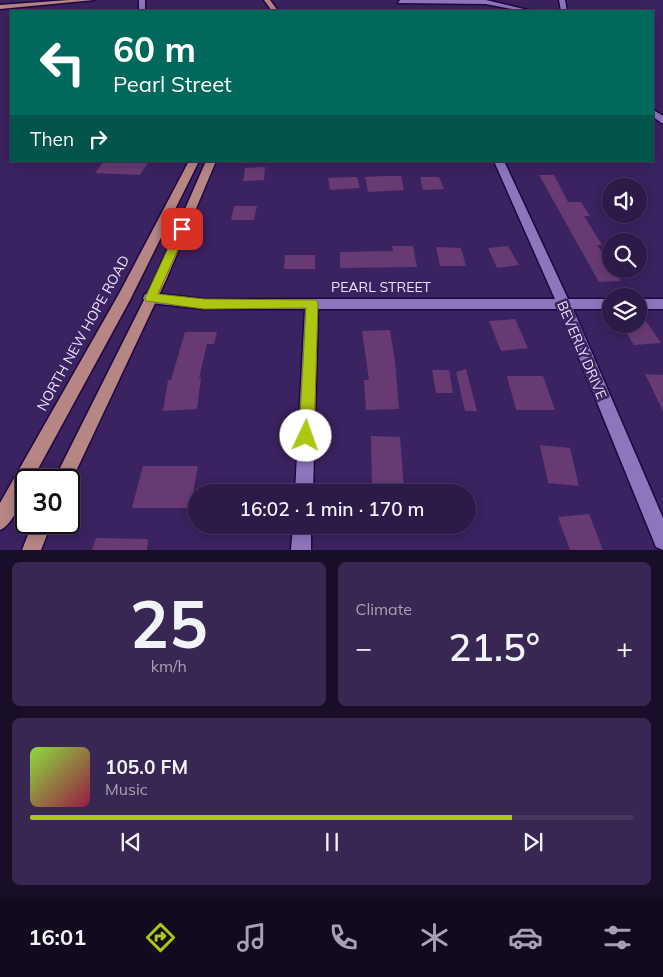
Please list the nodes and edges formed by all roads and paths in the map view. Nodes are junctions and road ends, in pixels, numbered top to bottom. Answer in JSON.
{"nodes":[{"id":1,"x":26,"y":0,"type":"edge"},
{"id":2,"x":91,"y":0,"type":"edge"},
{"id":3,"x":392,"y":0,"type":"edge"},
{"id":4,"x":0,"y":2,"type":"edge"},
{"id":5,"x":400,"y":2,"type":"junction"},
{"id":6,"x":0,"y":7,"type":"edge"},
{"id":7,"x":410,"y":10,"type":"edge"},
{"id":8,"x":524,"y":10,"type":"edge"},
{"id":9,"x":193,"y":162,"type":"edge"},
{"id":10,"x":211,"y":162,"type":"edge"},
{"id":11,"x":499,"y":162,"type":"edge"},
{"id":12,"x":150,"y":298,"type":"junction"},
{"id":13,"x":312,"y":303,"type":"junction"},
{"id":14,"x":602,"y":304,"type":"edge"},
{"id":15,"x":647,"y":304,"type":"edge"},
{"id":16,"x":663,"y":304,"type":"edge"},
{"id":17,"x":564,"y":305,"type":"junction"},
{"id":18,"x":68,"y":469,"type":"edge"},
{"id":19,"x":304,"y":484,"type":"edge"},
{"id":20,"x":0,"y":521,"type":"edge"},
{"id":21,"x":38,"y":534,"type":"edge"},
{"id":22,"x":302,"y":534,"type":"edge"},
{"id":23,"x":663,"y":540,"type":"edge"},
{"id":24,"x":31,"y":550,"type":"edge"},
{"id":25,"x":301,"y":550,"type":"edge"}],
"edges":[{"from":1,"to":4,"type":"main road"},
{"from":2,"to":6,"type":"main road"},
{"from":3,"to":5,"type":"street"},
{"from":5,"to":7,"type":"street"},
{"from":5,"to":8,"type":"street"},
{"from":9,"to":20,"type":"main road","name":"NORTH NEW HOPE ROAD"},
{"from":10,"to":12,"type":"main road"},
{"from":11,"to":17,"type":"street","name":"BEVERLY DRIVE"},
{"from":12,"to":13,"type":"street","name":"PEARL STREET"},
{"from":12,"to":18,"type":"main road"},
{"from":13,"to":17,"type":"street","name":"PEARL STREET"},
{"from":13,"to":19,"type":"street"},
{"from":14,"to":17,"type":"street","name":"PEARL STREET"},
{"from":15,"to":16,"type":"street"},
{"from":17,"to":23,"type":"street","name":"BEVERLY DRIVE"},
{"from":21,"to":24,"type":"main road"},
{"from":22,"to":25,"type":"street"}]}
